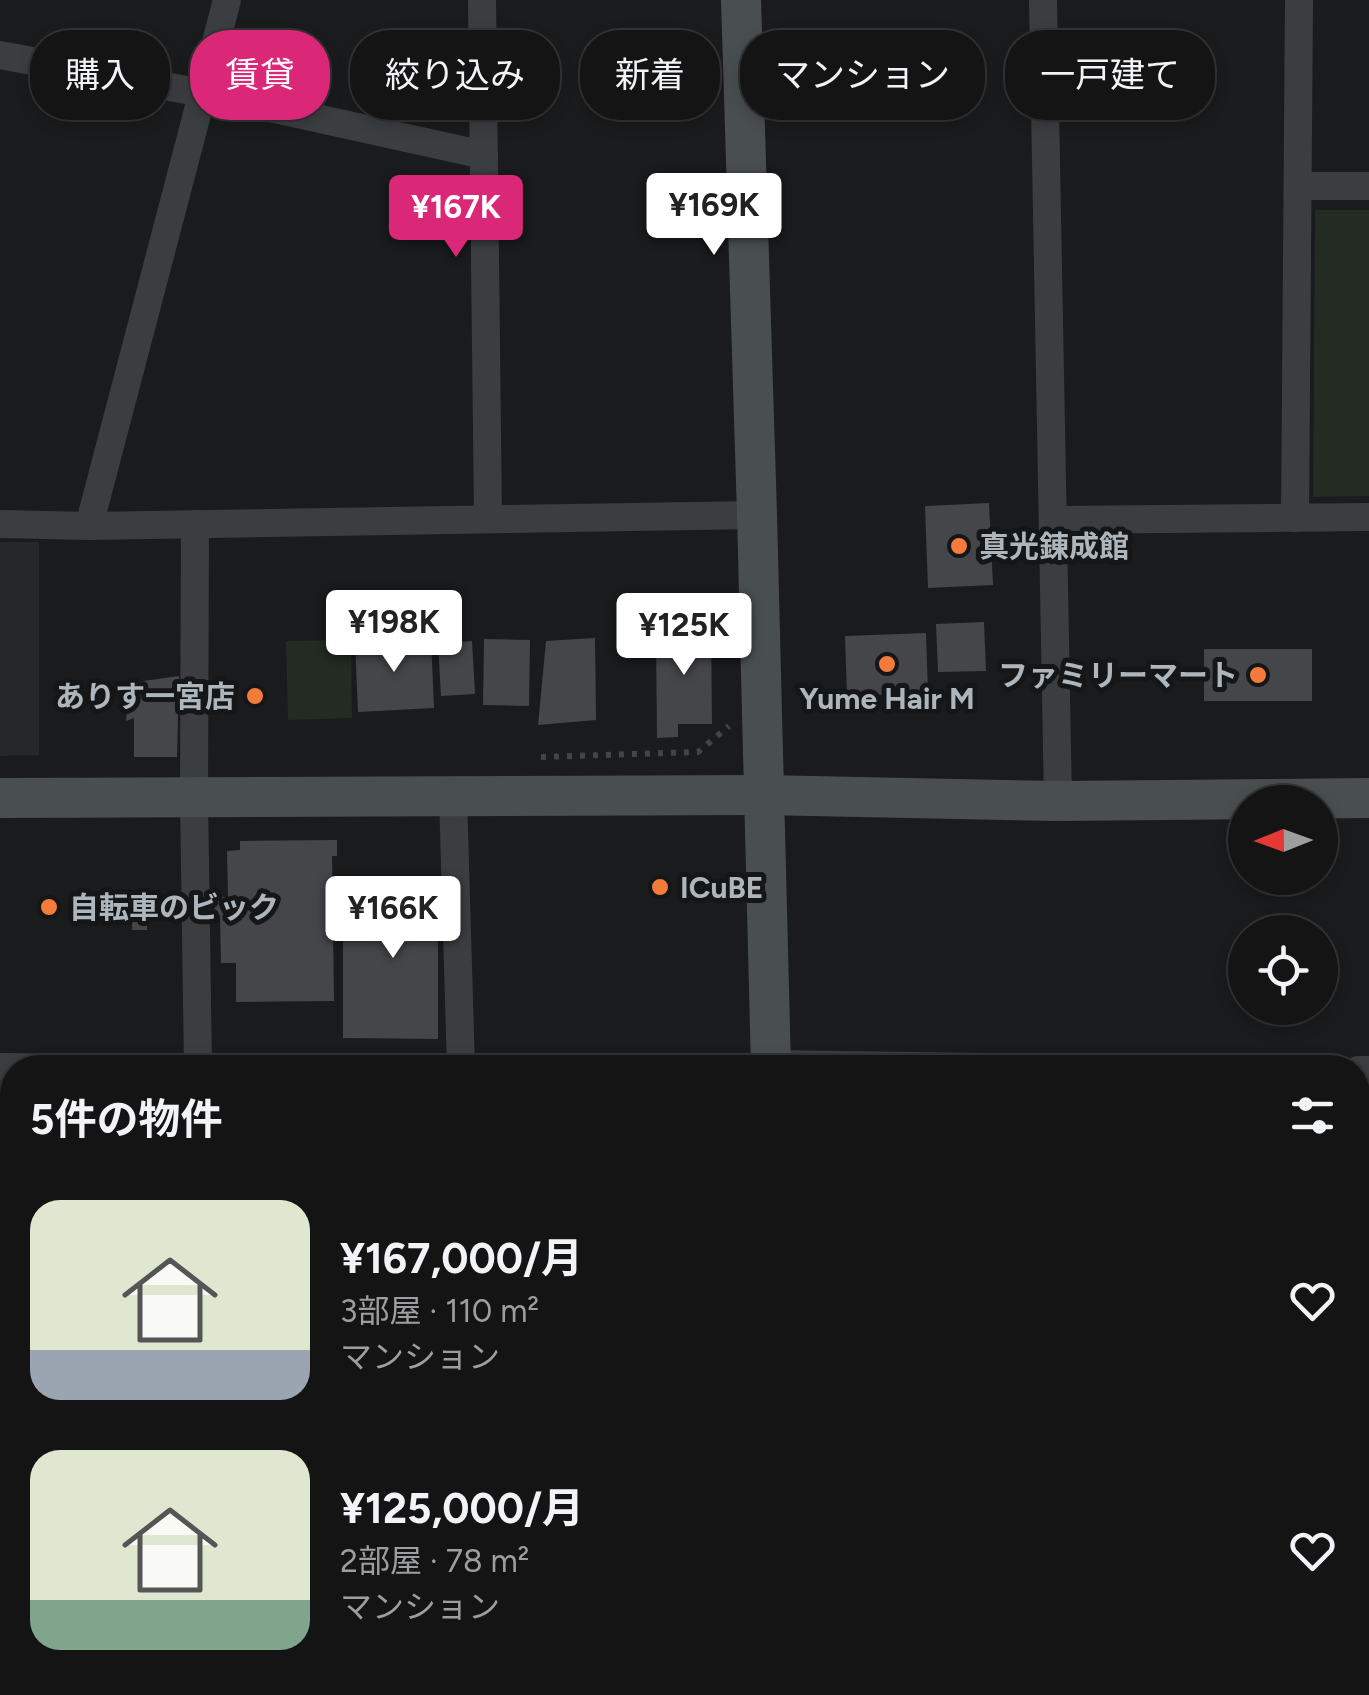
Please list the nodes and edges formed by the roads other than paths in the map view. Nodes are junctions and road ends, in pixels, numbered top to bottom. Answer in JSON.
{"nodes":[{"id":1,"x":227,"y":0,"type":"edge"},
{"id":2,"x":482,"y":0,"type":"edge"},
{"id":3,"x":741,"y":0,"type":"edge"},
{"id":4,"x":1042,"y":0,"type":"edge"},
{"id":5,"x":1299,"y":0,"type":"edge"},
{"id":6,"x":219,"y":30,"type":"edge"},
{"id":7,"x":0,"y":55,"type":"edge"},
{"id":8,"x":190,"y":91,"type":"edge"},
{"id":9,"x":195,"y":120,"type":"edge"},
{"id":10,"x":325,"y":120,"type":"edge"},
{"id":11,"x":484,"y":155,"type":"junction"},
{"id":12,"x":1298,"y":186,"type":"junction"},
{"id":13,"x":1369,"y":186,"type":"edge"},
{"id":14,"x":757,"y":515,"type":"junction"},
{"id":15,"x":1369,"y":517,"type":"edge"},
{"id":16,"x":1295,"y":518,"type":"junction"},
{"id":17,"x":488,"y":520,"type":"junction"},
{"id":18,"x":1052,"y":520,"type":"junction"},
{"id":19,"x":0,"y":524,"type":"edge"},
{"id":20,"x":196,"y":524,"type":"junction"},
{"id":21,"x":89,"y":526,"type":"junction"},
{"id":22,"x":763,"y":795,"type":"junction"},
{"id":23,"x":453,"y":796,"type":"junction"},
{"id":24,"x":0,"y":798,"type":"edge"},
{"id":25,"x":194,"y":798,"type":"junction"},
{"id":26,"x":1369,"y":798,"type":"edge"},
{"id":27,"x":1058,"y":801,"type":"junction"},
{"id":28,"x":198,"y":1055,"type":"edge"},
{"id":29,"x":461,"y":1055,"type":"edge"},
{"id":30,"x":770,"y":1055,"type":"edge"}],
"edges":[{"from":1,"to":6,"type":"street"},
{"from":2,"to":11,"type":"street"},
{"from":3,"to":14,"type":"street"},
{"from":4,"to":18,"type":"street"},
{"from":5,"to":12,"type":"street"},
{"from":7,"to":8,"type":"street"},
{"from":9,"to":21,"type":"street"},
{"from":10,"to":11,"type":"street"},
{"from":11,"to":17,"type":"street"},
{"from":12,"to":13,"type":"street"},
{"from":12,"to":16,"type":"street"},
{"from":14,"to":17,"type":"street"},
{"from":14,"to":22,"type":"street"},
{"from":15,"to":16,"type":"street"},
{"from":16,"to":18,"type":"street"},
{"from":17,"to":20,"type":"street"},
{"from":18,"to":27,"type":"street"},
{"from":19,"to":21,"type":"street"},
{"from":20,"to":21,"type":"street"},
{"from":20,"to":25,"type":"street"},
{"from":22,"to":23,"type":"street"},
{"from":22,"to":27,"type":"street"},
{"from":22,"to":30,"type":"street"},
{"from":23,"to":25,"type":"street"},
{"from":23,"to":29,"type":"street"},
{"from":24,"to":25,"type":"street"},
{"from":25,"to":28,"type":"street"},
{"from":26,"to":27,"type":"street"}]}
